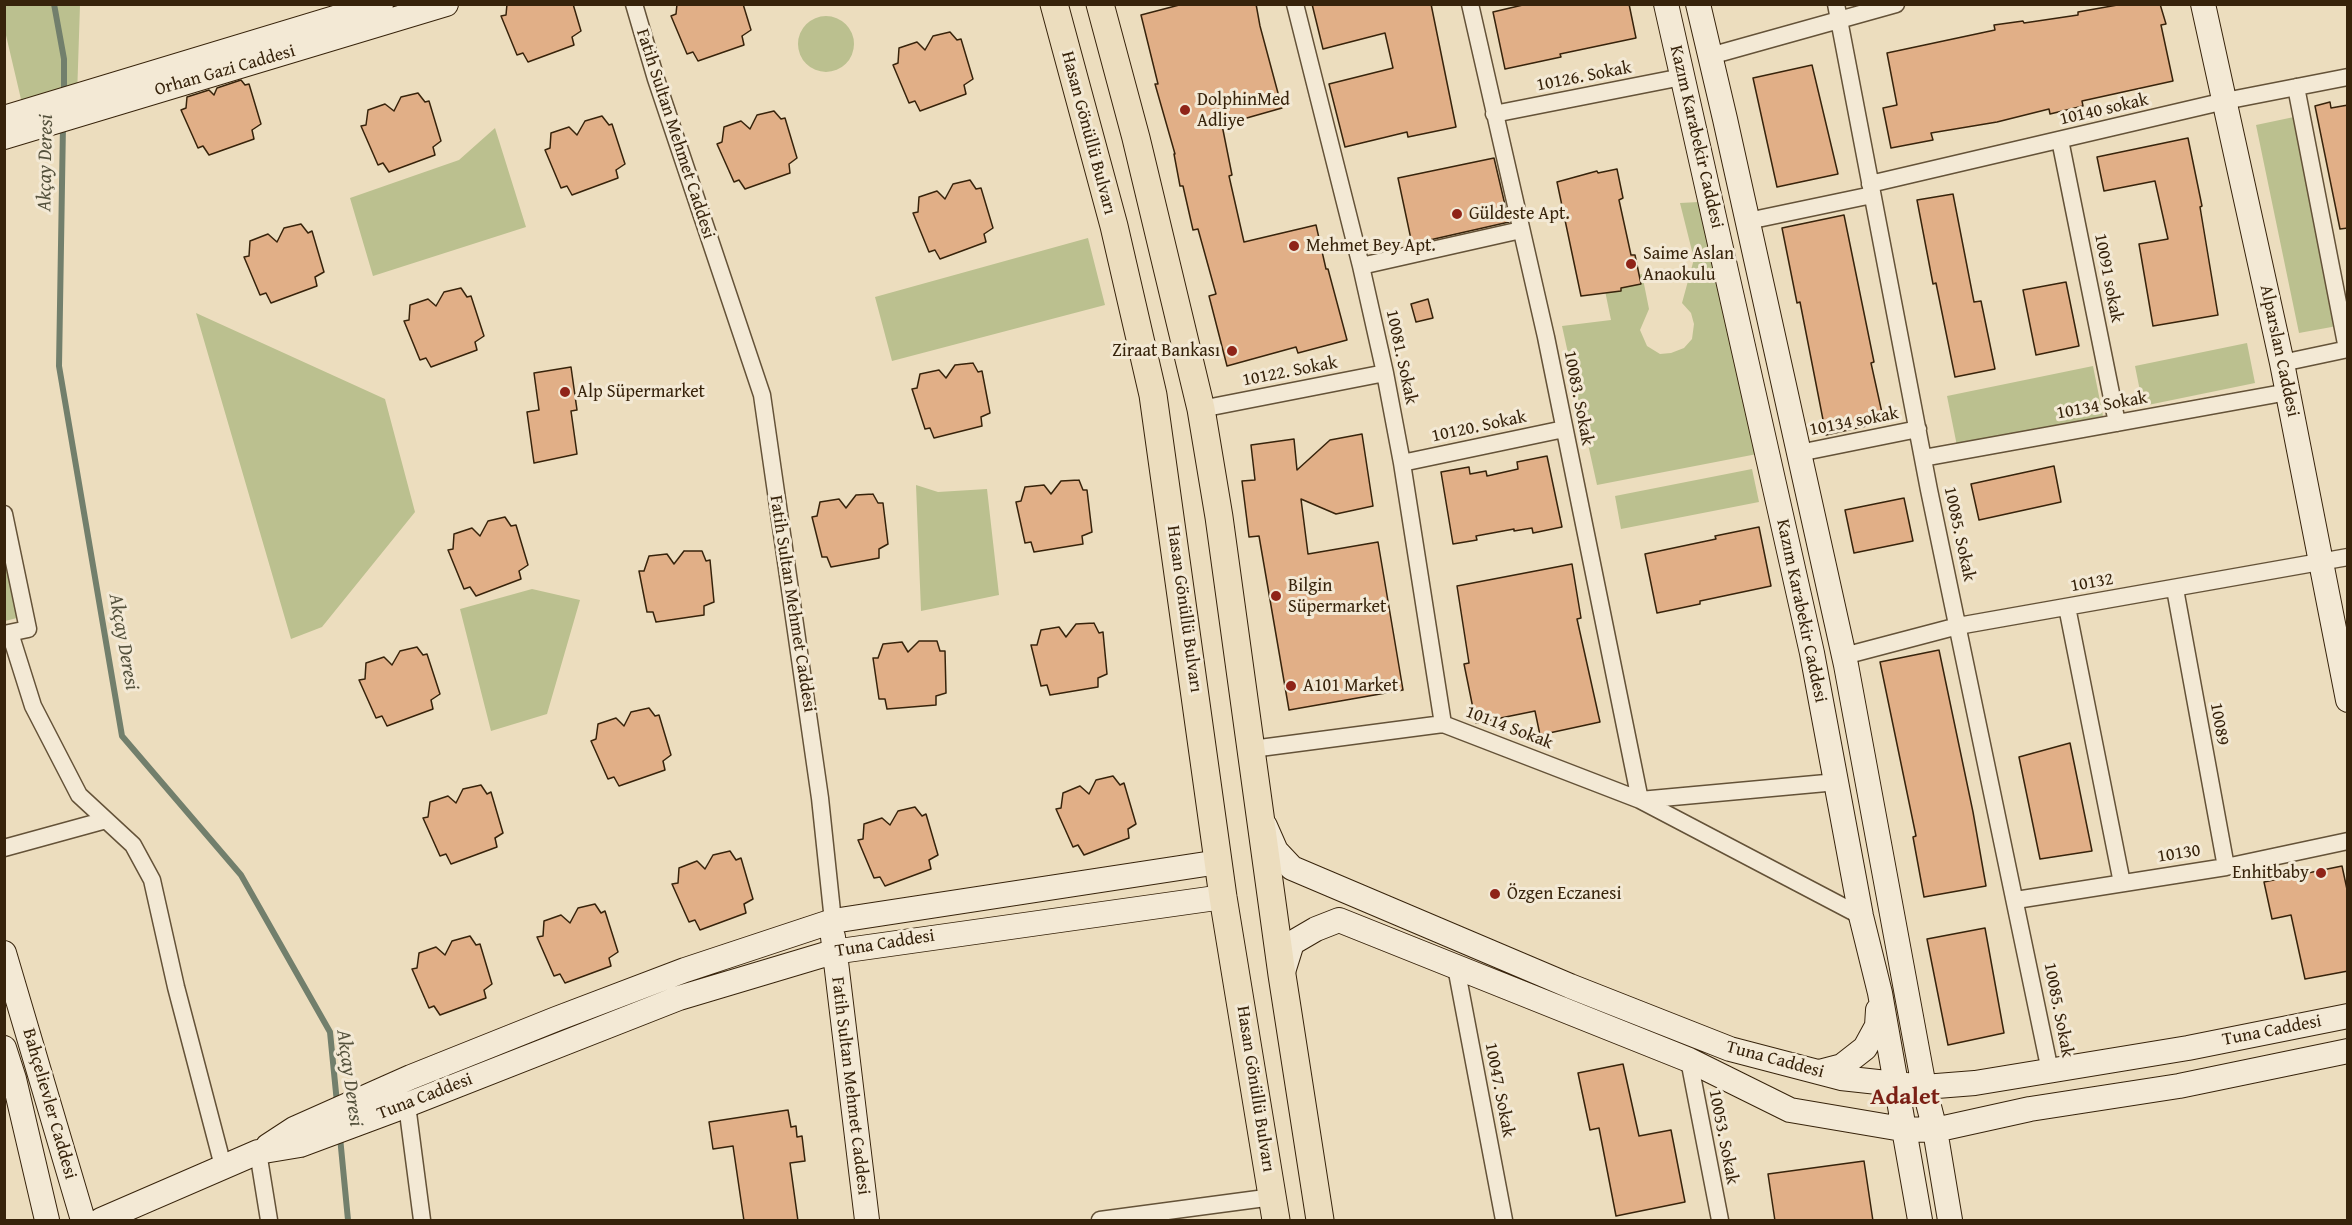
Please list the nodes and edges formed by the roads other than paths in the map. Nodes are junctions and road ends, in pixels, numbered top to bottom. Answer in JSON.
{"nodes":[{"id":1,"x":381,"y":4,"type":"edge"},
{"id":2,"x":446,"y":4,"type":"edge"},
{"id":3,"x":634,"y":4,"type":"edge"},
{"id":4,"x":1054,"y":4,"type":"edge"},
{"id":5,"x":1100,"y":4,"type":"edge"},
{"id":6,"x":1295,"y":4,"type":"edge"},
{"id":7,"x":1470,"y":4,"type":"edge"},
{"id":8,"x":1666,"y":4,"type":"edge"},
{"id":9,"x":1698,"y":4,"type":"edge"},
{"id":10,"x":1896,"y":4,"type":"edge"},
{"id":11,"x":2203,"y":4,"type":"edge"},
{"id":12,"x":1837,"y":12,"type":"edge"},
{"id":13,"x":1710,"y":56,"type":"junction"},
{"id":14,"x":1682,"y":77,"type":"junction"},
{"id":15,"x":2348,"y":77,"type":"edge"},
{"id":16,"x":2296,"y":87,"type":"junction"},
{"id":17,"x":2225,"y":102,"type":"junction"},
{"id":18,"x":76,"y":106,"type":"junction"},
{"id":19,"x":50,"y":113,"type":"junction"},
{"id":20,"x":1494,"y":114,"type":"junction"},
{"id":21,"x":4,"y":117,"type":"edge"},
{"id":22,"x":4,"y":138,"type":"edge"},
{"id":23,"x":2060,"y":140,"type":"junction"},
{"id":24,"x":1871,"y":190,"type":"junction"},
{"id":25,"x":1748,"y":221,"type":"junction"},
{"id":26,"x":1521,"y":230,"type":"junction"},
{"id":27,"x":1361,"y":266,"type":"junction"},
{"id":28,"x":2347,"y":349,"type":"edge"},
{"id":29,"x":2282,"y":363,"type":"junction"},
{"id":30,"x":1385,"y":373,"type":"junction"},
{"id":31,"x":2288,"y":393,"type":"junction"},
{"id":32,"x":1202,"y":409,"type":"junction"},
{"id":33,"x":2117,"y":423,"type":"junction"},
{"id":34,"x":1564,"y":429,"type":"junction"},
{"id":35,"x":1918,"y":429,"type":"junction"},
{"id":36,"x":1799,"y":453,"type":"junction"},
{"id":37,"x":1923,"y":458,"type":"junction"},
{"id":38,"x":1402,"y":463,"type":"junction"},
{"id":39,"x":4,"y":514,"type":"edge"},
{"id":40,"x":2348,"y":557,"type":"edge"},
{"id":41,"x":2321,"y":563,"type":"junction"},
{"id":42,"x":2175,"y":589,"type":"junction"},
{"id":43,"x":2067,"y":608,"type":"junction"},
{"id":44,"x":1958,"y":626,"type":"junction"},
{"id":45,"x":7,"y":633,"type":"edge"},
{"id":46,"x":1845,"y":656,"type":"junction"},
{"id":47,"x":2348,"y":700,"type":"edge"},
{"id":48,"x":1443,"y":724,"type":"junction"},
{"id":49,"x":1251,"y":749,"type":"junction"},
{"id":50,"x":1837,"y":782,"type":"junction"},
{"id":51,"x":1640,"y":800,"type":"junction"},
{"id":52,"x":1261,"y":817,"type":"junction"},
{"id":53,"x":106,"y":820,"type":"junction"},
{"id":54,"x":2348,"y":841,"type":"edge"},
{"id":55,"x":4,"y":848,"type":"edge"},
{"id":56,"x":1219,"y":862,"type":"junction"},
{"id":57,"x":2226,"y":867,"type":"junction"},
{"id":58,"x":2122,"y":883,"type":"junction"},
{"id":59,"x":1223,"y":897,"type":"junction"},
{"id":60,"x":2016,"y":900,"type":"junction"},
{"id":61,"x":1861,"y":916,"type":"junction"},
{"id":62,"x":833,"y":921,"type":"junction"},
{"id":63,"x":833,"y":952,"type":"junction"},
{"id":64,"x":4,"y":953,"type":"edge"},
{"id":65,"x":1456,"y":967,"type":"junction"},
{"id":66,"x":1282,"y":975,"type":"junction"},
{"id":67,"x":1880,"y":993,"type":"junction"},
{"id":68,"x":2348,"y":1016,"type":"edge"},
{"id":69,"x":4,"y":1048,"type":"edge"},
{"id":70,"x":2348,"y":1052,"type":"edge"},
{"id":71,"x":1689,"y":1060,"type":"junction"},
{"id":72,"x":2050,"y":1071,"type":"junction"},
{"id":73,"x":1818,"y":1072,"type":"junction"},
{"id":74,"x":9,"y":1079,"type":"edge"},
{"id":75,"x":1895,"y":1084,"type":"junction"},
{"id":76,"x":1924,"y":1087,"type":"junction"},
{"id":77,"x":400,"y":1108,"type":"junction"},
{"id":78,"x":1902,"y":1130,"type":"junction"},
{"id":79,"x":1935,"y":1130,"type":"junction"},
{"id":80,"x":297,"y":1137,"type":"junction"},
{"id":81,"x":258,"y":1152,"type":"junction"},
{"id":82,"x":223,"y":1166,"type":"junction"},
{"id":83,"x":1275,"y":1209,"type":"edge"},
{"id":84,"x":48,"y":1221,"type":"edge"},
{"id":85,"x":83,"y":1221,"type":"edge"},
{"id":86,"x":101,"y":1221,"type":"edge"},
{"id":87,"x":269,"y":1221,"type":"edge"},
{"id":88,"x":422,"y":1221,"type":"edge"},
{"id":89,"x":867,"y":1221,"type":"edge"},
{"id":90,"x":1100,"y":1221,"type":"edge"},
{"id":91,"x":1320,"y":1221,"type":"edge"},
{"id":92,"x":1504,"y":1221,"type":"edge"},
{"id":93,"x":1720,"y":1221,"type":"edge"},
{"id":94,"x":1920,"y":1221,"type":"edge"},
{"id":95,"x":1950,"y":1221,"type":"edge"}],
"edges":[{"from":1,"to":18,"type":"street","name":"Orhan Gazi Caddesi"},
{"from":2,"to":18,"type":"street","name":"Orhan Gazi Caddesi"},
{"from":3,"to":62,"type":"street","name":"Fatih Sultan Mehmet Caddesi"},
{"from":4,"to":56,"type":"main road","name":"Hasan Gönüllü Bulvarı"},
{"from":5,"to":32,"type":"main road"},
{"from":6,"to":27,"type":"street","name":"10081. Sokak"},
{"from":7,"to":20,"type":"street","name":"10083. Sokak"},
{"from":8,"to":14,"type":"street","name":"Kazım Karabekir Caddesi"},
{"from":9,"to":13,"type":"street","name":"Kazım Karabekir Caddesi"},
{"from":10,"to":12,"type":"street"},
{"from":11,"to":17,"type":"street","name":"Alparslan Caddesi"},
{"from":12,"to":13,"type":"street"},
{"from":12,"to":24,"type":"street","name":"10085. Sokak"},
{"from":13,"to":25,"type":"street","name":"Kazım Karabekir Caddesi"},
{"from":14,"to":20,"type":"street","name":"10126. Sokak"},
{"from":14,"to":50,"type":"street","name":"Kazım Karabekir Caddesi"},
{"from":15,"to":16,"type":"street","name":"10140 sokak"},
{"from":16,"to":17,"type":"street","name":"10140 sokak"},
{"from":16,"to":28,"type":"street"},
{"from":17,"to":23,"type":"street","name":"10140 sokak"},
{"from":17,"to":29,"type":"street","name":"Alparslan Caddesi"},
{"from":18,"to":19,"type":"street","name":"Orhan Gazi Caddesi"},
{"from":19,"to":21,"type":"street","name":"Orhan Gazi Caddesi"},
{"from":19,"to":22,"type":"street","name":"Orhan Gazi Caddesi"},
{"from":20,"to":26,"type":"street","name":"10083. Sokak"},
{"from":23,"to":24,"type":"street","name":"10140 sokak"},
{"from":23,"to":33,"type":"street","name":"10091 sokak"},
{"from":24,"to":25,"type":"street","name":"10140 sokak"},
{"from":24,"to":35,"type":"street","name":"10085. Sokak"},
{"from":25,"to":36,"type":"street","name":"Kazım Karabekir Caddesi"},
{"from":26,"to":27,"type":"street"},
{"from":26,"to":34,"type":"street","name":"10083. Sokak"},
{"from":27,"to":30,"type":"street","name":"10081. Sokak"},
{"from":28,"to":29,"type":"street"},
{"from":29,"to":31,"type":"street","name":"Alparslan Caddesi"},
{"from":30,"to":32,"type":"street","name":"10122. Sokak"},
{"from":30,"to":38,"type":"street","name":"10081. Sokak"},
{"from":31,"to":33,"type":"street","name":"10134 Sokak"},
{"from":31,"to":41,"type":"street","name":"Alparslan Caddesi"},
{"from":32,"to":49,"type":"main road"},
{"from":33,"to":37,"type":"street","name":"10134 Sokak"},
{"from":34,"to":38,"type":"street","name":"10120. Sokak"},
{"from":34,"to":51,"type":"street","name":"10083. Sokak"},
{"from":35,"to":36,"type":"street","name":"10134 sokak"},
{"from":35,"to":37,"type":"street","name":"10085. Sokak"},
{"from":36,"to":46,"type":"street","name":"Kazım Karabekir Caddesi"},
{"from":37,"to":44,"type":"street","name":"10085. Sokak"},
{"from":38,"to":48,"type":"street","name":"10081. Sokak"},
{"from":39,"to":45,"type":"street"},
{"from":40,"to":41,"type":"street","name":"10132"},
{"from":41,"to":42,"type":"street","name":"10132"},
{"from":41,"to":47,"type":"street","name":"Alparslan Caddesi"},
{"from":42,"to":43,"type":"street","name":"10132"},
{"from":42,"to":57,"type":"street","name":"10089"},
{"from":43,"to":44,"type":"street","name":"10132"},
{"from":43,"to":58,"type":"street"},
{"from":44,"to":46,"type":"street","name":"10132"},
{"from":44,"to":60,"type":"street","name":"10085. Sokak"},
{"from":45,"to":53,"type":"street"},
{"from":46,"to":76,"type":"street","name":"Kazım Karabekir Caddesi"},
{"from":48,"to":49,"type":"street","name":"10114 Sokak"},
{"from":48,"to":51,"type":"street","name":"10114 Sokak"},
{"from":49,"to":52,"type":"main road"},
{"from":50,"to":51,"type":"street","name":"10114 Sokak"},
{"from":50,"to":61,"type":"street","name":"Kazım Karabekir Caddesi"},
{"from":51,"to":61,"type":"street","name":"10114 Sokak"},
{"from":52,"to":66,"type":"main road"},
{"from":52,"to":73,"type":"street","name":"Tuna Caddesi"},
{"from":53,"to":55,"type":"street"},
{"from":53,"to":82,"type":"street"},
{"from":54,"to":57,"type":"street","name":"10130"},
{"from":56,"to":59,"type":"main road","name":"Hasan Gönüllü Bulvarı"},
{"from":56,"to":62,"type":"street","name":"Tuna Caddesi"},
{"from":57,"to":58,"type":"street","name":"10130"},
{"from":58,"to":60,"type":"street","name":"10130"},
{"from":59,"to":63,"type":"street","name":"Tuna Caddesi"},
{"from":59,"to":83,"type":"main road","name":"Hasan Gönüllü Bulvarı"},
{"from":60,"to":72,"type":"street","name":"10085. Sokak"},
{"from":61,"to":67,"type":"street","name":"Kazım Karabekir Caddesi"},
{"from":62,"to":63,"type":"street","name":"Fatih Sultan Mehmet Caddesi"},
{"from":62,"to":80,"type":"street","name":"Tuna Caddesi"},
{"from":63,"to":77,"type":"street","name":"Tuna Caddesi"},
{"from":63,"to":89,"type":"street","name":"Fatih Sultan Mehmet Caddesi"},
{"from":64,"to":85,"type":"street","name":"Bahçelievler Caddesi"},
{"from":65,"to":66,"type":"street","name":"Tuna Caddesi"},
{"from":65,"to":71,"type":"street","name":"Tuna Caddesi"},
{"from":65,"to":92,"type":"street","name":"10047. Sokak"},
{"from":66,"to":91,"type":"main road"},
{"from":67,"to":73,"type":"street"},
{"from":67,"to":75,"type":"street","name":"Kazım Karabekir Caddesi"},
{"from":68,"to":72,"type":"street","name":"Tuna Caddesi"},
{"from":69,"to":74,"type":"street","name":"Bahçelievler Caddesi"},
{"from":70,"to":79,"type":"street","name":"Tuna Caddesi"},
{"from":71,"to":78,"type":"street","name":"Tuna Caddesi"},
{"from":71,"to":93,"type":"street","name":"10053. Sokak"},
{"from":72,"to":76,"type":"street","name":"Tuna Caddesi"},
{"from":73,"to":75,"type":"street","name":"Tuna Caddesi"},
{"from":74,"to":84,"type":"street","name":"Bahçelievler Caddesi"},
{"from":75,"to":76,"type":"street","name":"Tuna Caddesi"},
{"from":75,"to":78,"type":"street","name":"Kazım Karabekir Caddesi"},
{"from":76,"to":79,"type":"street","name":"Kazım Karabekir Caddesi"},
{"from":77,"to":80,"type":"street","name":"Tuna Caddesi"},
{"from":77,"to":88,"type":"street"},
{"from":78,"to":79,"type":"street","name":"Tuna Caddesi"},
{"from":78,"to":94,"type":"street","name":"Kazım Karabekir Caddesi"},
{"from":79,"to":95,"type":"street","name":"Kazım Karabekir Caddesi"},
{"from":80,"to":81,"type":"street","name":"Tuna Caddesi"},
{"from":81,"to":82,"type":"street","name":"Tuna Caddesi"},
{"from":81,"to":87,"type":"street"},
{"from":82,"to":86,"type":"street","name":"Tuna Caddesi"},
{"from":83,"to":90,"type":"street"}]}
